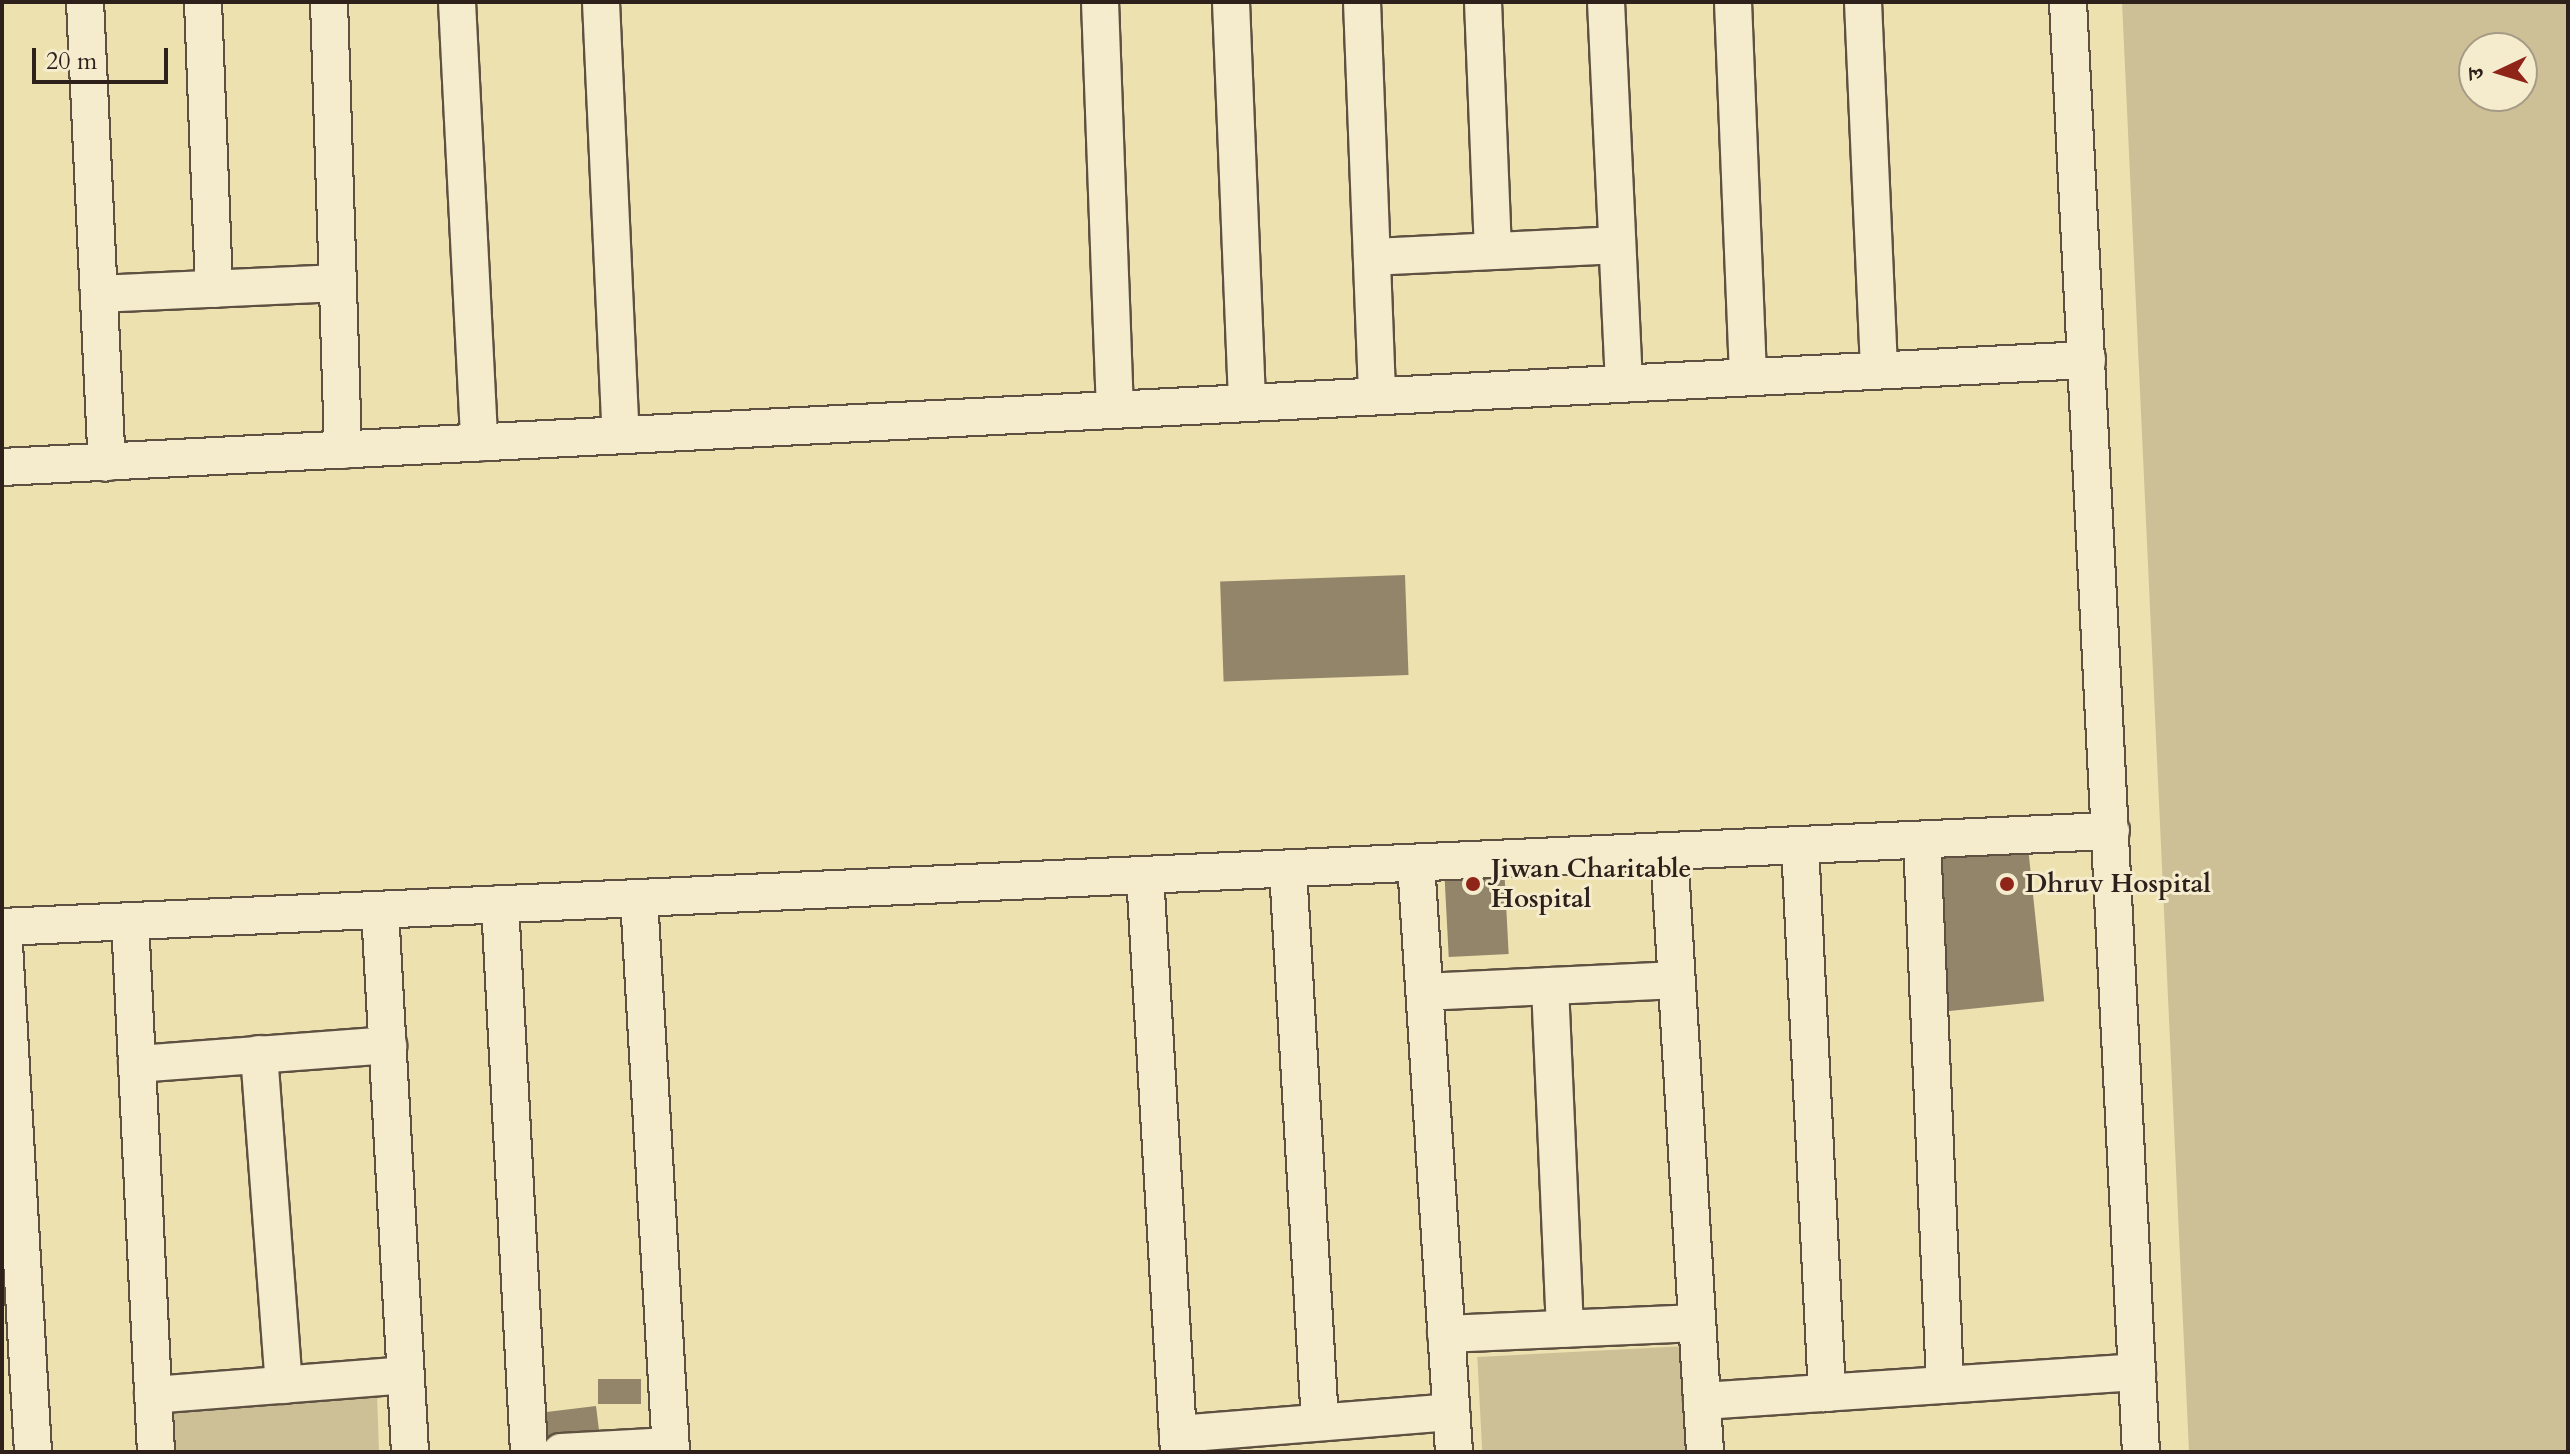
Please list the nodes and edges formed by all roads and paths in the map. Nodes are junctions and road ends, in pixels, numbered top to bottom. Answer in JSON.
{"nodes":[{"id":1,"x":85,"y":2,"type":"edge"},
{"id":2,"x":203,"y":2,"type":"edge"},
{"id":3,"x":329,"y":2,"type":"edge"},
{"id":4,"x":457,"y":2,"type":"edge"},
{"id":5,"x":601,"y":2,"type":"edge"},
{"id":6,"x":1100,"y":2,"type":"edge"},
{"id":7,"x":1231,"y":2,"type":"edge"},
{"id":8,"x":1362,"y":2,"type":"edge"},
{"id":9,"x":1483,"y":2,"type":"edge"},
{"id":10,"x":1606,"y":2,"type":"edge"},
{"id":11,"x":1733,"y":2,"type":"edge"},
{"id":12,"x":1863,"y":2,"type":"edge"},
{"id":13,"x":2068,"y":2,"type":"edge"},
{"id":14,"x":1617,"y":245,"type":"junction"},
{"id":15,"x":1493,"y":251,"type":"junction"},
{"id":16,"x":1372,"y":257,"type":"junction"},
{"id":17,"x":338,"y":283,"type":"junction"},
{"id":18,"x":214,"y":289,"type":"junction"},
{"id":19,"x":99,"y":294,"type":"junction"},
{"id":20,"x":2087,"y":360,"type":"junction"},
{"id":21,"x":1879,"y":369,"type":"junction"},
{"id":22,"x":1748,"y":376,"type":"junction"},
{"id":23,"x":1624,"y":381,"type":"junction"},
{"id":24,"x":1377,"y":396,"type":"junction"},
{"id":25,"x":1247,"y":403,"type":"junction"},
{"id":26,"x":1115,"y":410,"type":"junction"},
{"id":27,"x":621,"y":435,"type":"junction"},
{"id":28,"x":479,"y":442,"type":"junction"},
{"id":29,"x":343,"y":450,"type":"junction"},
{"id":30,"x":107,"y":462,"type":"junction"},
{"id":31,"x":2,"y":467,"type":"edge"},
{"id":32,"x":2111,"y":831,"type":"junction"},
{"id":33,"x":1922,"y":840,"type":"junction"},
{"id":34,"x":1800,"y":845,"type":"junction"},
{"id":35,"x":1669,"y":851,"type":"junction"},
{"id":36,"x":1416,"y":863,"type":"junction"},
{"id":37,"x":1288,"y":869,"type":"junction"},
{"id":38,"x":1145,"y":875,"type":"junction"},
{"id":39,"x":639,"y":898,"type":"junction"},
{"id":40,"x":500,"y":904,"type":"junction"},
{"id":41,"x":380,"y":910,"type":"junction"},
{"id":42,"x":130,"y":921,"type":"junction"},
{"id":43,"x":2,"y":927,"type":"edge"},
{"id":44,"x":1676,"y":980,"type":"junction"},
{"id":45,"x":1550,"y":986,"type":"junction"},
{"id":46,"x":1425,"y":992,"type":"junction"},
{"id":47,"x":388,"y":1045,"type":"junction"},
{"id":48,"x":259,"y":1054,"type":"junction"},
{"id":49,"x":137,"y":1064,"type":"junction"},
{"id":50,"x":1697,"y":1323,"type":"junction"},
{"id":51,"x":1565,"y":1329,"type":"junction"},
{"id":52,"x":1446,"y":1334,"type":"junction"},
{"id":53,"x":2137,"y":1372,"type":"junction"},
{"id":54,"x":405,"y":1375,"type":"junction"},
{"id":55,"x":284,"y":1385,"type":"junction"},
{"id":56,"x":1945,"y":1385,"type":"junction"},
{"id":57,"x":1827,"y":1393,"type":"junction"},
{"id":58,"x":153,"y":1395,"type":"junction"},
{"id":59,"x":1702,"y":1401,"type":"junction"},
{"id":60,"x":1451,"y":1412,"type":"junction"},
{"id":61,"x":1320,"y":1422,"type":"junction"},
{"id":62,"x":1178,"y":1443,"type":"edge"},
{"id":63,"x":670,"y":1449,"type":"edge"},
{"id":64,"x":33,"y":1452,"type":"edge"},
{"id":65,"x":156,"y":1452,"type":"edge"},
{"id":66,"x":410,"y":1452,"type":"edge"},
{"id":67,"x":529,"y":1452,"type":"edge"},
{"id":68,"x":561,"y":1452,"type":"edge"},
{"id":69,"x":1454,"y":1452,"type":"edge"},
{"id":70,"x":1705,"y":1452,"type":"edge"},
{"id":71,"x":2141,"y":1452,"type":"edge"}],
"edges":[{"from":1,"to":19,"type":"street"},
{"from":2,"to":18,"type":"street"},
{"from":3,"to":17,"type":"street"},
{"from":4,"to":28,"type":"street"},
{"from":5,"to":27,"type":"street"},
{"from":6,"to":26,"type":"street"},
{"from":7,"to":25,"type":"street"},
{"from":8,"to":16,"type":"street"},
{"from":9,"to":15,"type":"street"},
{"from":10,"to":14,"type":"street"},
{"from":11,"to":22,"type":"street"},
{"from":12,"to":21,"type":"street"},
{"from":13,"to":20,"type":"street"},
{"from":14,"to":15,"type":"street"},
{"from":14,"to":23,"type":"street"},
{"from":15,"to":16,"type":"street"},
{"from":16,"to":24,"type":"street"},
{"from":17,"to":18,"type":"street"},
{"from":17,"to":29,"type":"street"},
{"from":18,"to":19,"type":"street"},
{"from":19,"to":30,"type":"street"},
{"from":20,"to":21,"type":"street"},
{"from":20,"to":32,"type":"street"},
{"from":21,"to":22,"type":"street"},
{"from":22,"to":23,"type":"street"},
{"from":23,"to":24,"type":"street"},
{"from":24,"to":25,"type":"street"},
{"from":25,"to":26,"type":"street"},
{"from":26,"to":27,"type":"street"},
{"from":27,"to":28,"type":"street"},
{"from":28,"to":29,"type":"street"},
{"from":29,"to":30,"type":"street"},
{"from":30,"to":31,"type":"street"},
{"from":32,"to":33,"type":"street"},
{"from":32,"to":53,"type":"street"},
{"from":33,"to":34,"type":"street"},
{"from":33,"to":56,"type":"street"},
{"from":34,"to":35,"type":"street"},
{"from":34,"to":57,"type":"street"},
{"from":35,"to":36,"type":"street"},
{"from":35,"to":44,"type":"street"},
{"from":36,"to":37,"type":"street"},
{"from":36,"to":46,"type":"street"},
{"from":37,"to":38,"type":"street"},
{"from":37,"to":61,"type":"street"},
{"from":38,"to":39,"type":"street"},
{"from":38,"to":62,"type":"street"},
{"from":39,"to":40,"type":"street"},
{"from":39,"to":63,"type":"street"},
{"from":40,"to":41,"type":"street"},
{"from":40,"to":67,"type":"street"},
{"from":41,"to":42,"type":"street"},
{"from":41,"to":47,"type":"street"},
{"from":42,"to":43,"type":"street"},
{"from":42,"to":49,"type":"street"},
{"from":43,"to":64,"type":"street"},
{"from":44,"to":45,"type":"street"},
{"from":44,"to":50,"type":"street"},
{"from":45,"to":46,"type":"street"},
{"from":45,"to":51,"type":"street"},
{"from":46,"to":52,"type":"street"},
{"from":47,"to":48,"type":"street"},
{"from":47,"to":54,"type":"street"},
{"from":48,"to":49,"type":"street"},
{"from":48,"to":55,"type":"street"},
{"from":49,"to":58,"type":"street"},
{"from":50,"to":51,"type":"street"},
{"from":50,"to":59,"type":"street"},
{"from":51,"to":52,"type":"street"},
{"from":52,"to":60,"type":"street"},
{"from":53,"to":56,"type":"street"},
{"from":53,"to":71,"type":"street"},
{"from":54,"to":55,"type":"street"},
{"from":54,"to":66,"type":"street"},
{"from":55,"to":58,"type":"street"},
{"from":56,"to":57,"type":"street"},
{"from":57,"to":59,"type":"street"},
{"from":58,"to":65,"type":"street"},
{"from":59,"to":70,"type":"street"},
{"from":60,"to":61,"type":"street"},
{"from":60,"to":69,"type":"street"},
{"from":61,"to":62,"type":"street"},
{"from":63,"to":68,"type":"street"}]}
